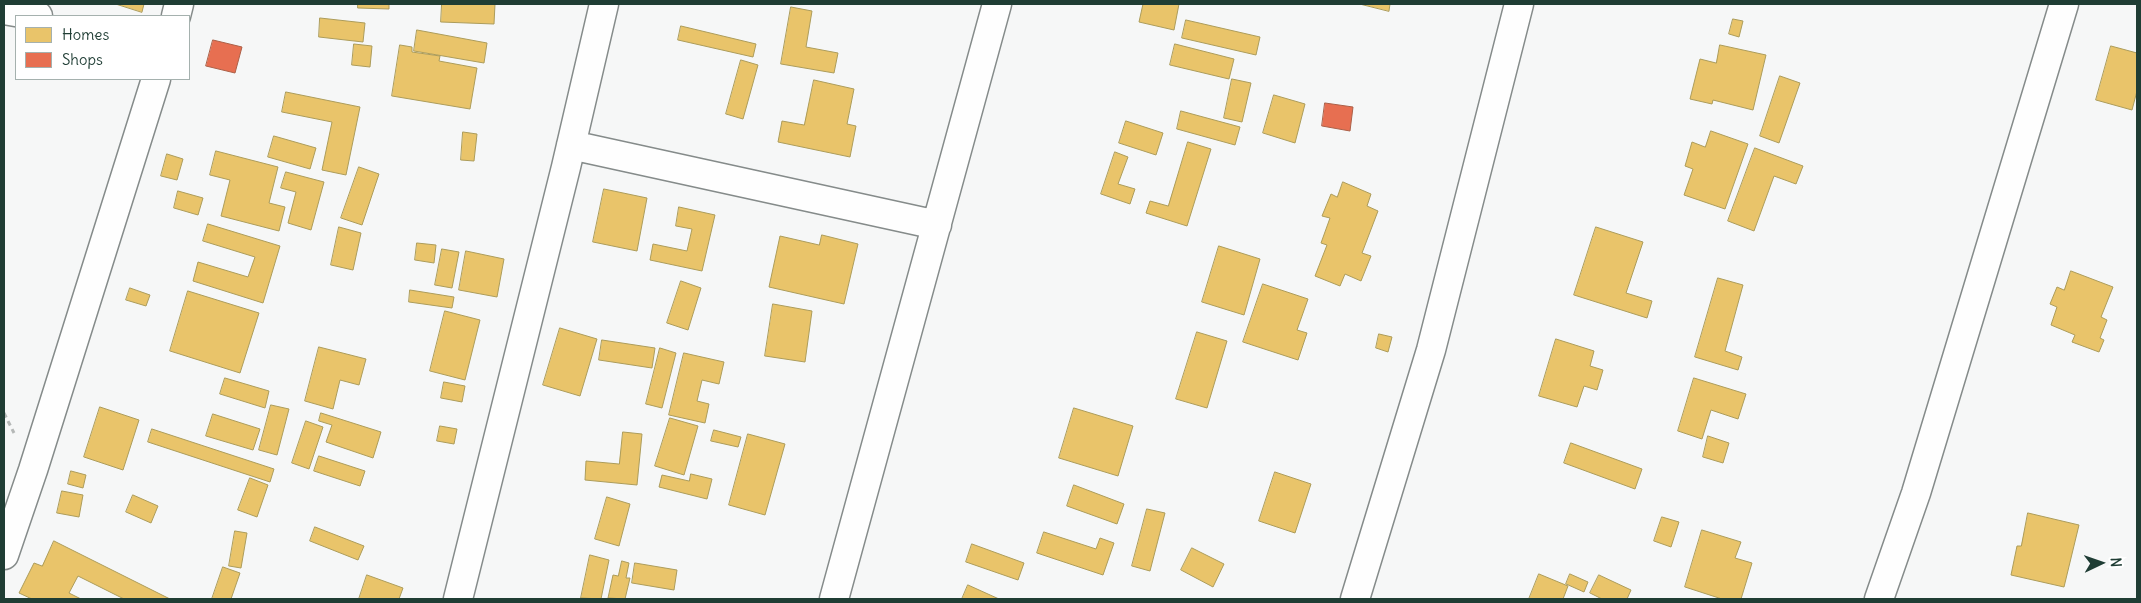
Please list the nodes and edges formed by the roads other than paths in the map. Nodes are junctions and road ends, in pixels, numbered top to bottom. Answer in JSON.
{"nodes":[{"id":1,"x":604,"y":4,"type":"edge"},
{"id":2,"x":997,"y":4,"type":"edge"},
{"id":3,"x":1519,"y":4,"type":"edge"},
{"id":4,"x":2064,"y":4,"type":"edge"},
{"id":5,"x":4,"y":10,"type":"edge"},
{"id":6,"x":32,"y":15,"type":"edge"},
{"id":7,"x":156,"y":80,"type":"edge"},
{"id":8,"x":571,"y":145,"type":"junction"},
{"id":9,"x":937,"y":225,"type":"junction"},
{"id":10,"x":4,"y":555,"type":"edge"},
{"id":11,"x":458,"y":599,"type":"edge"},
{"id":12,"x":834,"y":599,"type":"edge"},
{"id":13,"x":1355,"y":599,"type":"edge"},
{"id":14,"x":1879,"y":599,"type":"edge"}],
"edges":[{"from":1,"to":8,"type":"street"},
{"from":2,"to":9,"type":"street"},
{"from":3,"to":13,"type":"street"},
{"from":4,"to":14,"type":"street"},
{"from":5,"to":6,"type":"street"},
{"from":7,"to":10,"type":"street"},
{"from":8,"to":9,"type":"street"},
{"from":8,"to":11,"type":"street"},
{"from":9,"to":12,"type":"street"}]}
